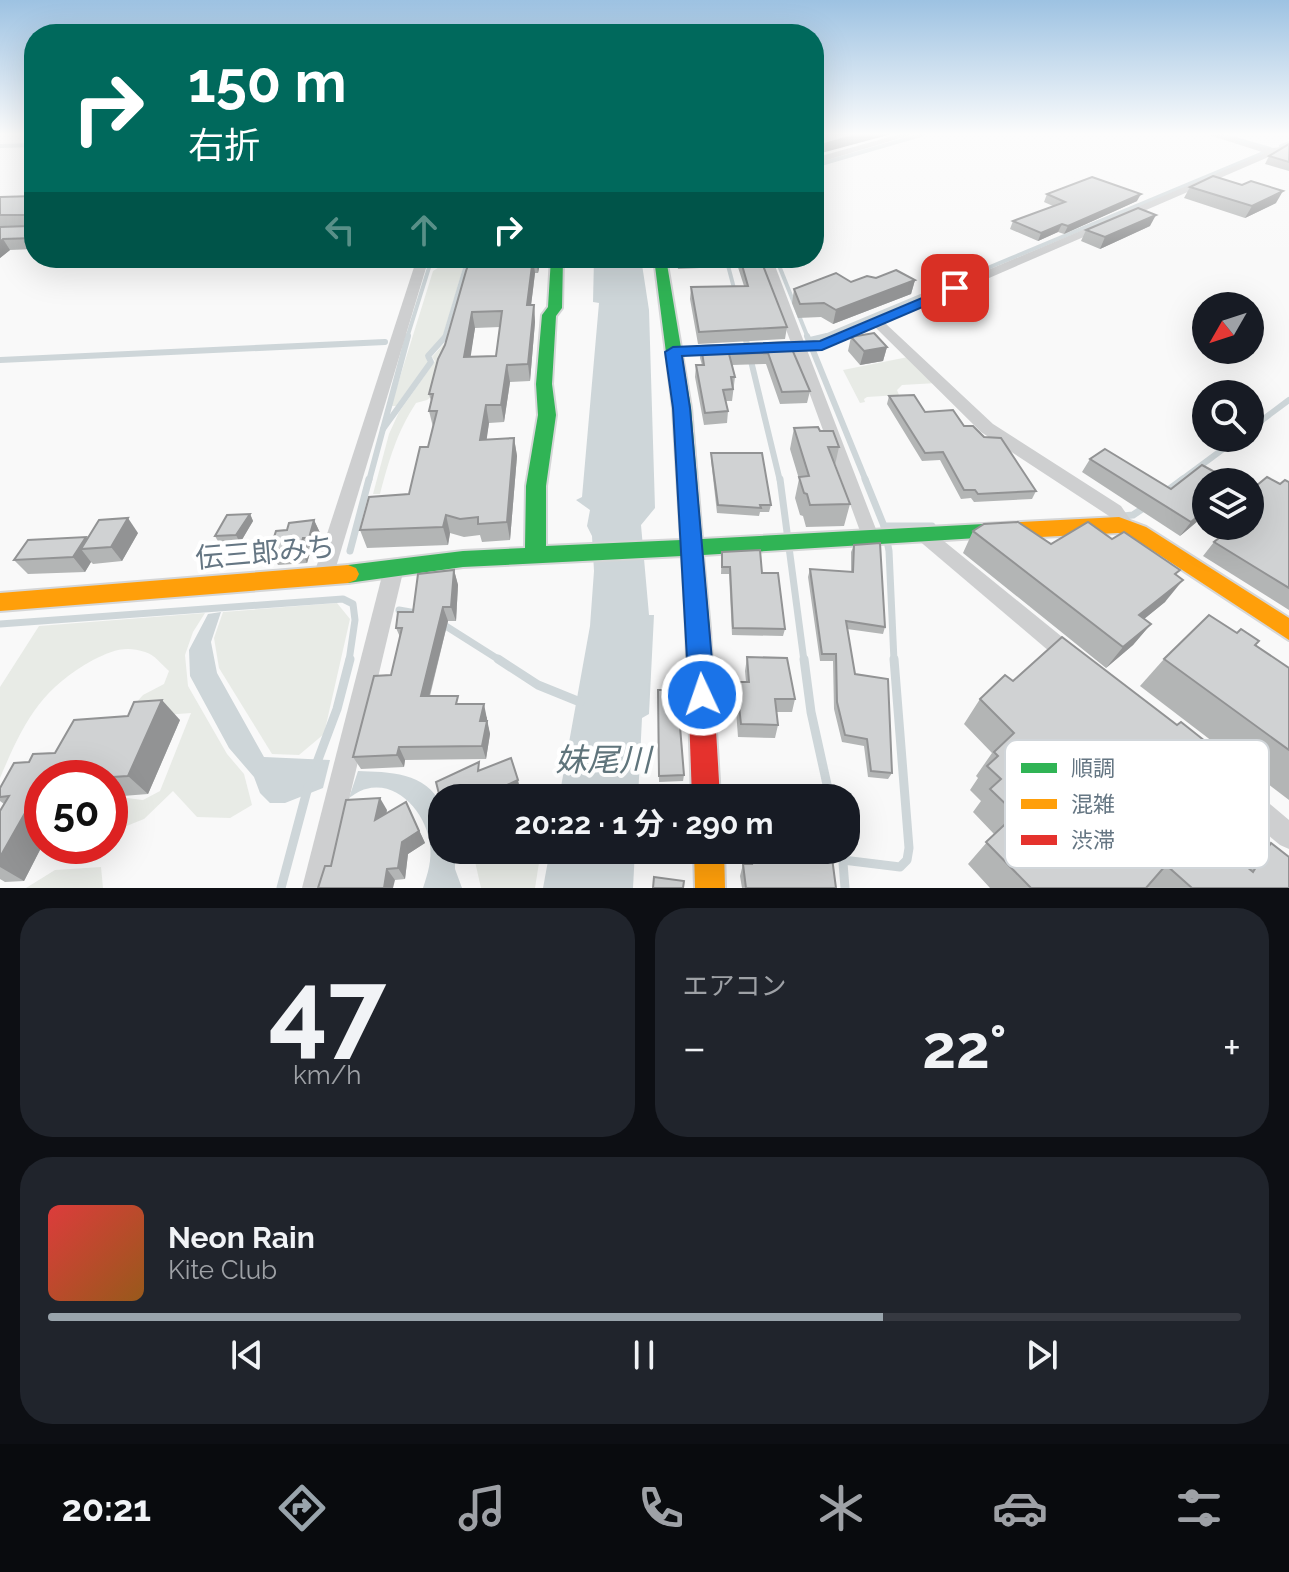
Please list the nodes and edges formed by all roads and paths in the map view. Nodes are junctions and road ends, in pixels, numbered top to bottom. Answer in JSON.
{"nodes":[{"id":1,"x":1220,"y":175,"type":"edge"},
{"id":2,"x":420,"y":268,"type":"edge"},
{"id":3,"x":557,"y":268,"type":"edge"},
{"id":4,"x":661,"y":268,"type":"edge"},
{"id":5,"x":771,"y":268,"type":"edge"},
{"id":6,"x":876,"y":321,"type":"junction"},
{"id":7,"x":808,"y":346,"type":"junction"},
{"id":8,"x":673,"y":352,"type":"junction"},
{"id":9,"x":1122,"y":519,"type":"junction"},
{"id":10,"x":923,"y":534,"type":"junction"},
{"id":11,"x":881,"y":536,"type":"junction"},
{"id":12,"x":693,"y":547,"type":"junction"},
{"id":13,"x":535,"y":554,"type":"junction"},
{"id":14,"x":394,"y":568,"type":"junction"},
{"id":15,"x":323,"y":577,"type":"junction"},
{"id":16,"x":0,"y":602,"type":"edge"},
{"id":17,"x":1289,"y":630,"type":"edge"},
{"id":18,"x":1082,"y":665,"type":"edge"},
{"id":19,"x":705,"y":784,"type":"edge"},
{"id":20,"x":1269,"y":819,"type":"edge"},
{"id":21,"x":1289,"y":836,"type":"edge"},
{"id":22,"x":709,"y":864,"type":"edge"},
{"id":23,"x":315,"y":888,"type":"edge"},
{"id":24,"x":710,"y":888,"type":"edge"}],
"edges":[{"from":1,"to":6,"type":"street"},
{"from":2,"to":15,"type":"street"},
{"from":3,"to":13,"type":"street"},
{"from":4,"to":8,"type":"street"},
{"from":5,"to":7,"type":"street"},
{"from":6,"to":7,"type":"street"},
{"from":6,"to":9,"type":"street"},
{"from":7,"to":8,"type":"street"},
{"from":7,"to":11,"type":"street"},
{"from":8,"to":12,"type":"street"},
{"from":9,"to":10,"type":"street","name":"伝三郎みち"},
{"from":9,"to":17,"type":"street"},
{"from":10,"to":11,"type":"street","name":"伝三郎みち"},
{"from":10,"to":18,"type":"street"},
{"from":11,"to":12,"type":"street","name":"伝三郎みち"},
{"from":12,"to":13,"type":"street","name":"伝三郎みち"},
{"from":12,"to":19,"type":"street"},
{"from":13,"to":14,"type":"street","name":"伝三郎みち"},
{"from":14,"to":15,"type":"street","name":"伝三郎みち"},
{"from":14,"to":23,"type":"street"},
{"from":15,"to":16,"type":"street","name":"伝三郎みち"},
{"from":20,"to":21,"type":"street"},
{"from":22,"to":24,"type":"street"}]}
